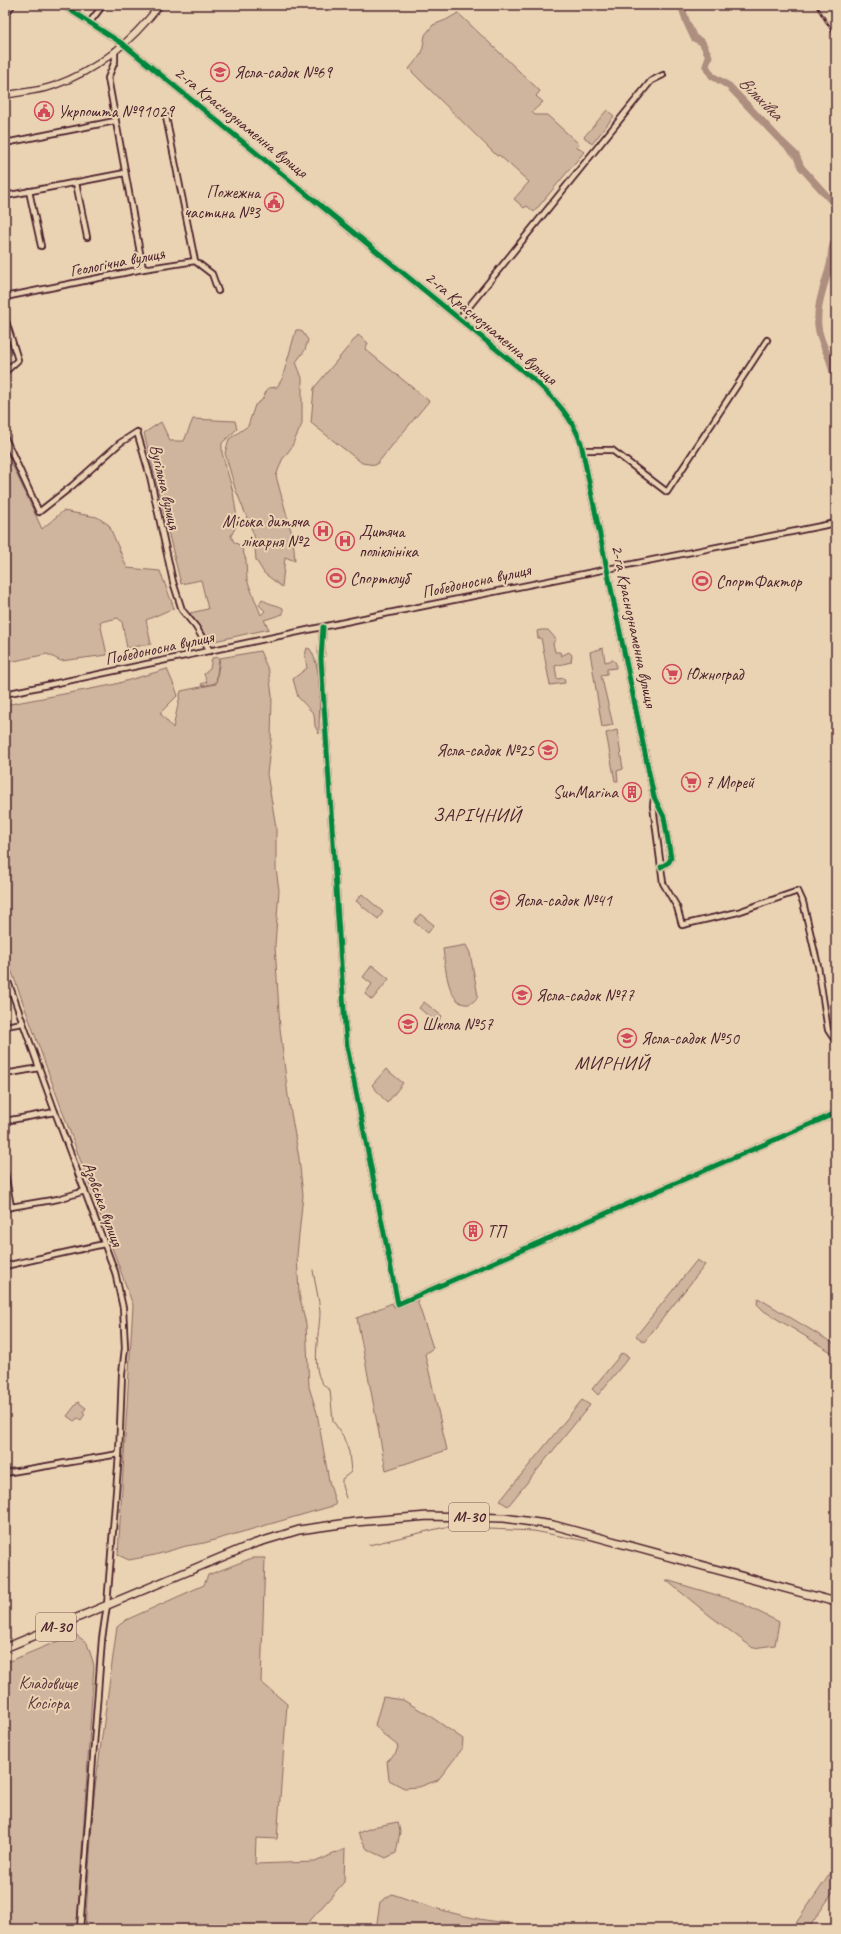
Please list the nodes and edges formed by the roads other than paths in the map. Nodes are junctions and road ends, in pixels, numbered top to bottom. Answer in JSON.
{"nodes":[{"id":1,"x":12,"y":5,"type":"edge"},
{"id":2,"x":62,"y":5,"type":"edge"},
{"id":3,"x":103,"y":5,"type":"edge"},
{"id":4,"x":160,"y":5,"type":"edge"},
{"id":5,"x":5,"y":16,"type":"edge"},
{"id":6,"x":90,"y":22,"type":"junction"},
{"id":7,"x":123,"y":44,"type":"junction"},
{"id":8,"x":115,"y":51,"type":"junction"},
{"id":9,"x":663,"y":75,"type":"dead end"},
{"id":10,"x":5,"y":95,"type":"edge"},
{"id":11,"x":166,"y":117,"type":"dead end"},
{"id":12,"x":115,"y":121,"type":"junction"},
{"id":13,"x":5,"y":143,"type":"edge"},
{"id":14,"x":125,"y":173,"type":"junction"},
{"id":15,"x":76,"y":183,"type":"junction"},
{"id":16,"x":29,"y":191,"type":"junction"},
{"id":17,"x":5,"y":196,"type":"edge"},
{"id":18,"x":87,"y":237,"type":"dead end"},
{"id":19,"x":41,"y":246,"type":"dead end"},
{"id":20,"x":195,"y":261,"type":"junction"},
{"id":21,"x":143,"y":269,"type":"junction"},
{"id":22,"x":218,"y":291,"type":"dead end"},
{"id":23,"x":5,"y":297,"type":"edge"},
{"id":24,"x":5,"y":318,"type":"edge"},
{"id":25,"x":459,"y":319,"type":"junction"},
{"id":26,"x":767,"y":340,"type":"dead end"},
{"id":27,"x":5,"y":372,"type":"edge"},
{"id":28,"x":5,"y":438,"type":"edge"},
{"id":29,"x":583,"y":450,"type":"junction"},
{"id":30,"x":836,"y":523,"type":"edge"},
{"id":31,"x":608,"y":568,"type":"junction"},
{"id":32,"x":323,"y":627,"type":"junction"},
{"id":33,"x":210,"y":651,"type":"junction"},
{"id":34,"x":5,"y":694,"type":"edge"},
{"id":35,"x":654,"y":797,"type":"junction"},
{"id":36,"x":661,"y":867,"type":"junction"},
{"id":37,"x":5,"y":973,"type":"edge"},
{"id":38,"x":23,"y":1023,"type":"junction"},
{"id":39,"x":5,"y":1026,"type":"edge"},
{"id":40,"x":836,"y":1042,"type":"edge"},
{"id":41,"x":39,"y":1068,"type":"junction"},
{"id":42,"x":5,"y":1074,"type":"edge"},
{"id":43,"x":54,"y":1112,"type":"junction"},
{"id":44,"x":836,"y":1113,"type":"edge"},
{"id":45,"x":5,"y":1121,"type":"edge"},
{"id":46,"x":5,"y":1173,"type":"edge"},
{"id":47,"x":85,"y":1191,"type":"junction"},
{"id":48,"x":11,"y":1207,"type":"junction"},
{"id":49,"x":5,"y":1208,"type":"edge"},
{"id":50,"x":104,"y":1244,"type":"junction"},
{"id":51,"x":5,"y":1266,"type":"edge"},
{"id":52,"x":119,"y":1454,"type":"junction"},
{"id":53,"x":5,"y":1473,"type":"edge"},
{"id":54,"x":836,"y":1602,"type":"edge"},
{"id":55,"x":107,"y":1605,"type":"junction"},
{"id":56,"x":5,"y":1648,"type":"edge"},
{"id":57,"x":80,"y":1929,"type":"edge"}],
"edges":[{"from":1,"to":5,"type":"street"},
{"from":2,"to":6,"type":"street","name":"2-га Краснознаменна вулиця"},
{"from":3,"to":6,"type":"street"},
{"from":4,"to":7,"type":"main road"},
{"from":6,"to":7,"type":"street","name":"2-га Краснознаменна вулиця"},
{"from":7,"to":8,"type":"main road"},
{"from":7,"to":25,"type":"street","name":"2-га Краснознаменна вулиця"},
{"from":8,"to":10,"type":"main road"},
{"from":8,"to":12,"type":"street"},
{"from":9,"to":25,"type":"street"},
{"from":11,"to":20,"type":"street"},
{"from":12,"to":13,"type":"street"},
{"from":12,"to":14,"type":"street"},
{"from":14,"to":15,"type":"street"},
{"from":14,"to":21,"type":"street"},
{"from":15,"to":16,"type":"street"},
{"from":15,"to":18,"type":"street"},
{"from":16,"to":17,"type":"street"},
{"from":16,"to":19,"type":"street"},
{"from":20,"to":21,"type":"street","name":"Геологічна вулиця"},
{"from":20,"to":22,"type":"street"},
{"from":21,"to":23,"type":"street","name":"Геологічна вулиця"},
{"from":24,"to":27,"type":"street"},
{"from":25,"to":29,"type":"street","name":"2-га Краснознаменна вулиця"},
{"from":26,"to":29,"type":"street"},
{"from":28,"to":33,"type":"street","name":"Вугільна вулиця"},
{"from":29,"to":31,"type":"street","name":"2-га Краснознаменна вулиця"},
{"from":30,"to":31,"type":"street","name":"Победоносна вулиця"},
{"from":31,"to":32,"type":"street","name":"Победоносна вулиця"},
{"from":31,"to":35,"type":"street","name":"2-га Краснознаменна вулиця"},
{"from":32,"to":33,"type":"street","name":"Победоносна вулиця"},
{"from":32,"to":44,"type":"street"},
{"from":33,"to":34,"type":"street","name":"Победоносна вулиця"},
{"from":35,"to":36,"type":"street","name":"2-га Краснознаменна вулиця"},
{"from":35,"to":36,"type":"street","name":"2-га Краснознаменна вулиця"},
{"from":36,"to":40,"type":"street"},
{"from":37,"to":38,"type":"street","name":"Азовська вулиця"},
{"from":38,"to":39,"type":"street"},
{"from":38,"to":41,"type":"street","name":"Азовська вулиця"},
{"from":41,"to":42,"type":"street"},
{"from":41,"to":43,"type":"street","name":"Азовська вулиця"},
{"from":43,"to":45,"type":"street"},
{"from":43,"to":47,"type":"street","name":"Азовська вулиця"},
{"from":46,"to":48,"type":"street"},
{"from":47,"to":48,"type":"street"},
{"from":47,"to":50,"type":"street","name":"Азовська вулиця"},
{"from":48,"to":49,"type":"street"},
{"from":50,"to":51,"type":"street"},
{"from":50,"to":52,"type":"street","name":"Азовська вулиця"},
{"from":52,"to":53,"type":"street"},
{"from":52,"to":55,"type":"street","name":"Азовська вулиця"},
{"from":54,"to":55,"type":"highway","number":"М-30"},
{"from":55,"to":56,"type":"highway","number":"М-30"},
{"from":55,"to":57,"type":"street","name":"Азовська вулиця"}]}
